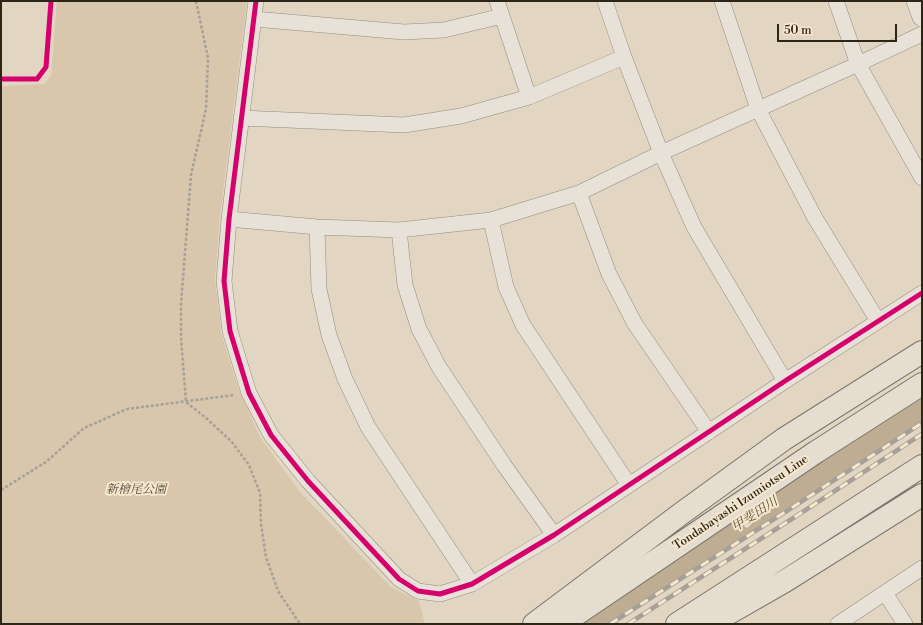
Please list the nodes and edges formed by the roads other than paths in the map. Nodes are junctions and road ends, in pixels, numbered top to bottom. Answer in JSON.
{"nodes":[{"id":1,"x":256,"y":1,"type":"edge"},
{"id":2,"x":497,"y":1,"type":"edge"},
{"id":3,"x":605,"y":1,"type":"edge"},
{"id":4,"x":722,"y":1,"type":"edge"},
{"id":5,"x":836,"y":1,"type":"edge"},
{"id":6,"x":916,"y":1,"type":"edge"},
{"id":7,"x":502,"y":16,"type":"junction"},
{"id":8,"x":922,"y":17,"type":"edge"},
{"id":9,"x":254,"y":19,"type":"junction"},
{"id":10,"x":922,"y":34,"type":"edge"},
{"id":11,"x":624,"y":57,"type":"junction"},
{"id":12,"x":858,"y":64,"type":"junction"},
{"id":13,"x":529,"y":97,"type":"junction"},
{"id":14,"x":758,"y":109,"type":"junction"},
{"id":15,"x":241,"y":118,"type":"junction"},
{"id":16,"x":661,"y":153,"type":"junction"},
{"id":17,"x":922,"y":178,"type":"edge"},
{"id":18,"x":579,"y":193,"type":"junction"},
{"id":19,"x":229,"y":219,"type":"junction"},
{"id":20,"x":491,"y":220,"type":"junction"},
{"id":21,"x":316,"y":227,"type":"junction"},
{"id":22,"x":399,"y":230,"type":"junction"},
{"id":23,"x":922,"y":293,"type":"edge"},
{"id":24,"x":878,"y":321,"type":"junction"},
{"id":25,"x":922,"y":352,"type":"edge"},
{"id":26,"x":785,"y":381,"type":"junction"},
{"id":27,"x":922,"y":384,"type":"edge"},
{"id":28,"x":710,"y":432,"type":"junction"},
{"id":29,"x":922,"y":466,"type":"edge"},
{"id":30,"x":629,"y":485,"type":"junction"},
{"id":31,"x":922,"y":496,"type":"edge"},
{"id":32,"x":554,"y":535,"type":"junction"},
{"id":33,"x":922,"y":568,"type":"edge"},
{"id":34,"x":472,"y":584,"type":"junction"},
{"id":35,"x":885,"y":593,"type":"junction"},
{"id":36,"x":534,"y":624,"type":"edge"},
{"id":37,"x":562,"y":624,"type":"edge"},
{"id":38,"x":677,"y":624,"type":"edge"},
{"id":39,"x":710,"y":624,"type":"edge"},
{"id":40,"x":838,"y":624,"type":"edge"},
{"id":41,"x":905,"y":624,"type":"edge"}],
"edges":[{"from":1,"to":9,"type":"street"},
{"from":2,"to":7,"type":"street"},
{"from":3,"to":11,"type":"street"},
{"from":4,"to":14,"type":"street"},
{"from":5,"to":12,"type":"street"},
{"from":6,"to":8,"type":"street"},
{"from":7,"to":9,"type":"street"},
{"from":7,"to":13,"type":"street"},
{"from":9,"to":15,"type":"street"},
{"from":10,"to":12,"type":"street"},
{"from":11,"to":13,"type":"street"},
{"from":11,"to":16,"type":"street"},
{"from":12,"to":14,"type":"street"},
{"from":12,"to":17,"type":"street"},
{"from":13,"to":15,"type":"street"},
{"from":14,"to":16,"type":"street"},
{"from":14,"to":24,"type":"street"},
{"from":15,"to":19,"type":"street"},
{"from":16,"to":18,"type":"street"},
{"from":16,"to":26,"type":"street"},
{"from":18,"to":20,"type":"street"},
{"from":18,"to":28,"type":"street"},
{"from":19,"to":21,"type":"street"},
{"from":19,"to":34,"type":"street"},
{"from":20,"to":22,"type":"street"},
{"from":20,"to":30,"type":"street"},
{"from":21,"to":22,"type":"street"},
{"from":21,"to":34,"type":"street"},
{"from":22,"to":32,"type":"street"},
{"from":23,"to":24,"type":"street"},
{"from":24,"to":26,"type":"street"},
{"from":25,"to":36,"type":"main road"},
{"from":26,"to":28,"type":"street"},
{"from":27,"to":37,"type":"main road","name":"Tondabayashi Izumiotsu Line"},
{"from":28,"to":30,"type":"street"},
{"from":29,"to":38,"type":"main road"},
{"from":30,"to":32,"type":"street"},
{"from":31,"to":39,"type":"main road"},
{"from":32,"to":34,"type":"street"},
{"from":33,"to":35,"type":"street"},
{"from":35,"to":40,"type":"street"},
{"from":35,"to":41,"type":"street"}]}
